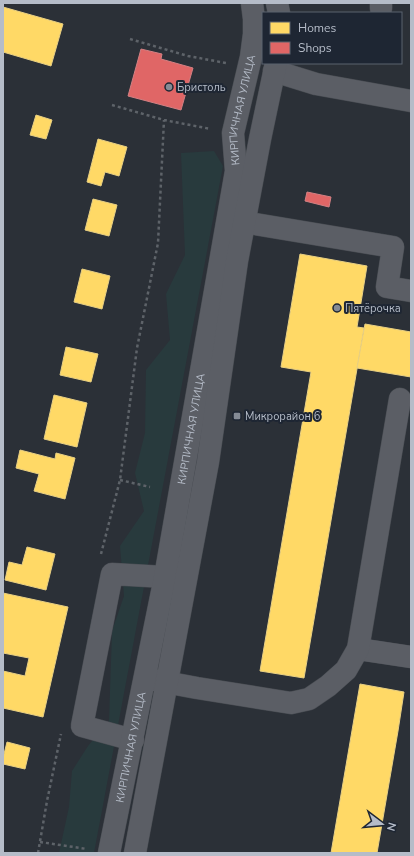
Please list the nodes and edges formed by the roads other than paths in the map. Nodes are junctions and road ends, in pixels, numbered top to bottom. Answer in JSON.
{"nodes":[{"id":1,"x":252,"y":3,"type":"edge"},
{"id":2,"x":275,"y":67,"type":"edge"},
{"id":3,"x":411,"y":101,"type":"edge"},
{"id":4,"x":236,"y":220,"type":"junction"},
{"id":5,"x":411,"y":291,"type":"edge"},
{"id":6,"x":400,"y":399,"type":"dead end"},
{"id":7,"x":165,"y":577,"type":"junction"},
{"id":8,"x":358,"y":649,"type":"junction"},
{"id":9,"x":411,"y":657,"type":"edge"},
{"id":10,"x":145,"y":679,"type":"junction"},
{"id":11,"x":167,"y":682,"type":"junction"},
{"id":12,"x":133,"y":740,"type":"junction"},
{"id":13,"x":112,"y":853,"type":"edge"},
{"id":14,"x":135,"y":853,"type":"edge"}],
"edges":[{"from":1,"to":4,"type":"street","name":"КИРПИЧНАЯ УЛИЦА"},
{"from":2,"to":3,"type":"street"},
{"from":2,"to":4,"type":"street","name":"КИРПИЧНАЯ УЛИЦА"},
{"from":4,"to":5,"type":"street"},
{"from":4,"to":7,"type":"street","name":"КИРПИЧНАЯ УЛИЦА"},
{"from":4,"to":11,"type":"street","name":"КИРПИЧНАЯ УЛИЦА"},
{"from":6,"to":8,"type":"street"},
{"from":7,"to":10,"type":"street","name":"КИРПИЧНАЯ УЛИЦА"},
{"from":7,"to":12,"type":"street"},
{"from":8,"to":9,"type":"street"},
{"from":8,"to":11,"type":"street"},
{"from":10,"to":11,"type":"street"},
{"from":10,"to":12,"type":"street","name":"КИРПИЧНАЯ УЛИЦА"},
{"from":11,"to":14,"type":"street","name":"КИРПИЧНАЯ УЛИЦА"},
{"from":12,"to":13,"type":"street","name":"КИРПИЧНАЯ УЛИЦА"}]}
